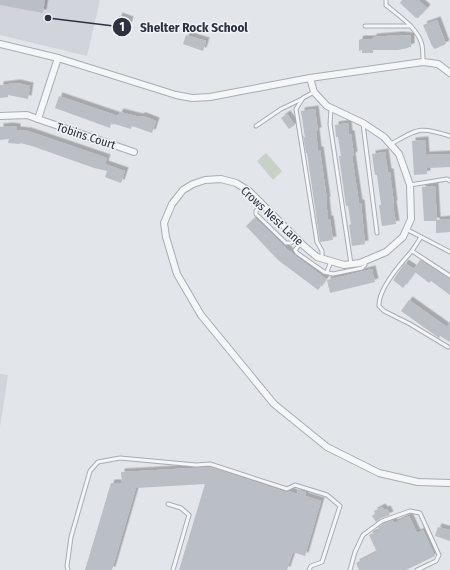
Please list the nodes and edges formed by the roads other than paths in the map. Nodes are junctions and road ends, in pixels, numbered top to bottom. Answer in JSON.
{"nodes":[{"id":1,"x":386,"y":0,"type":"edge"},
{"id":2,"x":365,"y":26,"type":"dead end"},
{"id":3,"x":410,"y":26,"type":"junction"},
{"id":4,"x":0,"y":44,"type":"edge"},
{"id":5,"x":58,"y":58,"type":"junction"},
{"id":6,"x":423,"y":62,"type":"junction"},
{"id":7,"x":450,"y":73,"type":"edge"},
{"id":8,"x":310,"y":78,"type":"junction"},
{"id":9,"x":314,"y":92,"type":"junction"},
{"id":10,"x":303,"y":98,"type":"junction"},
{"id":11,"x":331,"y":108,"type":"junction"},
{"id":12,"x":0,"y":116,"type":"edge"},
{"id":13,"x":38,"y":120,"type":"junction"},
{"id":14,"x":363,"y":123,"type":"junction"},
{"id":15,"x":256,"y":126,"type":"dead end"},
{"id":16,"x":450,"y":136,"type":"edge"},
{"id":17,"x":390,"y":144,"type":"junction"},
{"id":18,"x":134,"y":152,"type":"dead end"},
{"id":19,"x":450,"y":181,"type":"edge"},
{"id":20,"x":410,"y":185,"type":"junction"},
{"id":21,"x":263,"y":205,"type":"junction"},
{"id":22,"x":406,"y":229,"type":"junction"},
{"id":23,"x":377,"y":233,"type":"dead end"},
{"id":24,"x":421,"y":237,"type":"junction"},
{"id":25,"x":296,"y":238,"type":"junction"},
{"id":26,"x":301,"y":243,"type":"junction"},
{"id":27,"x":412,"y":251,"type":"junction"},
{"id":28,"x":450,"y":252,"type":"edge"},
{"id":29,"x":322,"y":258,"type":"junction"},
{"id":30,"x":331,"y":261,"type":"junction"},
{"id":31,"x":365,"y":261,"type":"junction"},
{"id":32,"x":351,"y":264,"type":"junction"},
{"id":33,"x":327,"y":272,"type":"junction"},
{"id":34,"x":450,"y":276,"type":"edge"},
{"id":35,"x":448,"y":347,"type":"dead end"},
{"id":36,"x":450,"y":483,"type":"edge"},
{"id":37,"x":168,"y":504,"type":"dead end"},
{"id":38,"x":68,"y":570,"type":"edge"},
{"id":39,"x":173,"y":570,"type":"edge"},
{"id":40,"x":309,"y":570,"type":"edge"},
{"id":41,"x":350,"y":570,"type":"edge"},
{"id":42,"x":417,"y":570,"type":"edge"}],
"edges":[{"from":1,"to":3,"type":"lane"},
{"from":2,"to":3,"type":"lane"},
{"from":3,"to":6,"type":"lane"},
{"from":4,"to":5,"type":"street"},
{"from":5,"to":8,"type":"street"},
{"from":5,"to":13,"type":"street"},
{"from":6,"to":7,"type":"street"},
{"from":6,"to":8,"type":"street"},
{"from":8,"to":9,"type":"street","name":"Crows Nest Lane"},
{"from":9,"to":10,"type":"lane"},
{"from":9,"to":11,"type":"street","name":"Crows Nest Lane"},
{"from":10,"to":15,"type":"lane"},
{"from":10,"to":29,"type":"lane"},
{"from":11,"to":14,"type":"street","name":"Crows Nest Lane"},
{"from":11,"to":32,"type":"lane"},
{"from":12,"to":13,"type":"street","name":"Tobins Court"},
{"from":13,"to":18,"type":"street","name":"Tobins Court"},
{"from":14,"to":17,"type":"street","name":"Crows Nest Lane"},
{"from":14,"to":23,"type":"lane"},
{"from":16,"to":17,"type":"lane"},
{"from":17,"to":20,"type":"street","name":"Crows Nest Lane"},
{"from":19,"to":20,"type":"lane"},
{"from":20,"to":22,"type":"street","name":"Crows Nest Lane"},
{"from":21,"to":25,"type":"street","name":"Crows Nest Lane"},
{"from":21,"to":25,"type":"lane"},
{"from":21,"to":36,"type":"street","name":"Crows Nest Lane"},
{"from":22,"to":24,"type":"lane"},
{"from":22,"to":31,"type":"street","name":"Crows Nest Lane"},
{"from":24,"to":27,"type":"lane"},
{"from":24,"to":28,"type":"lane"},
{"from":25,"to":26,"type":"street","name":"Crows Nest Lane"},
{"from":26,"to":29,"type":"street","name":"Crows Nest Lane"},
{"from":26,"to":33,"type":"lane"},
{"from":27,"to":34,"type":"lane"},
{"from":27,"to":35,"type":"lane"},
{"from":29,"to":30,"type":"street","name":"Crows Nest Lane"},
{"from":30,"to":32,"type":"street","name":"Crows Nest Lane"},
{"from":30,"to":33,"type":"lane"},
{"from":31,"to":32,"type":"street","name":"Crows Nest Lane"},
{"from":31,"to":33,"type":"lane"},
{"from":37,"to":39,"type":"lane"},
{"from":38,"to":40,"type":"lane"},
{"from":41,"to":42,"type":"lane"}]}
